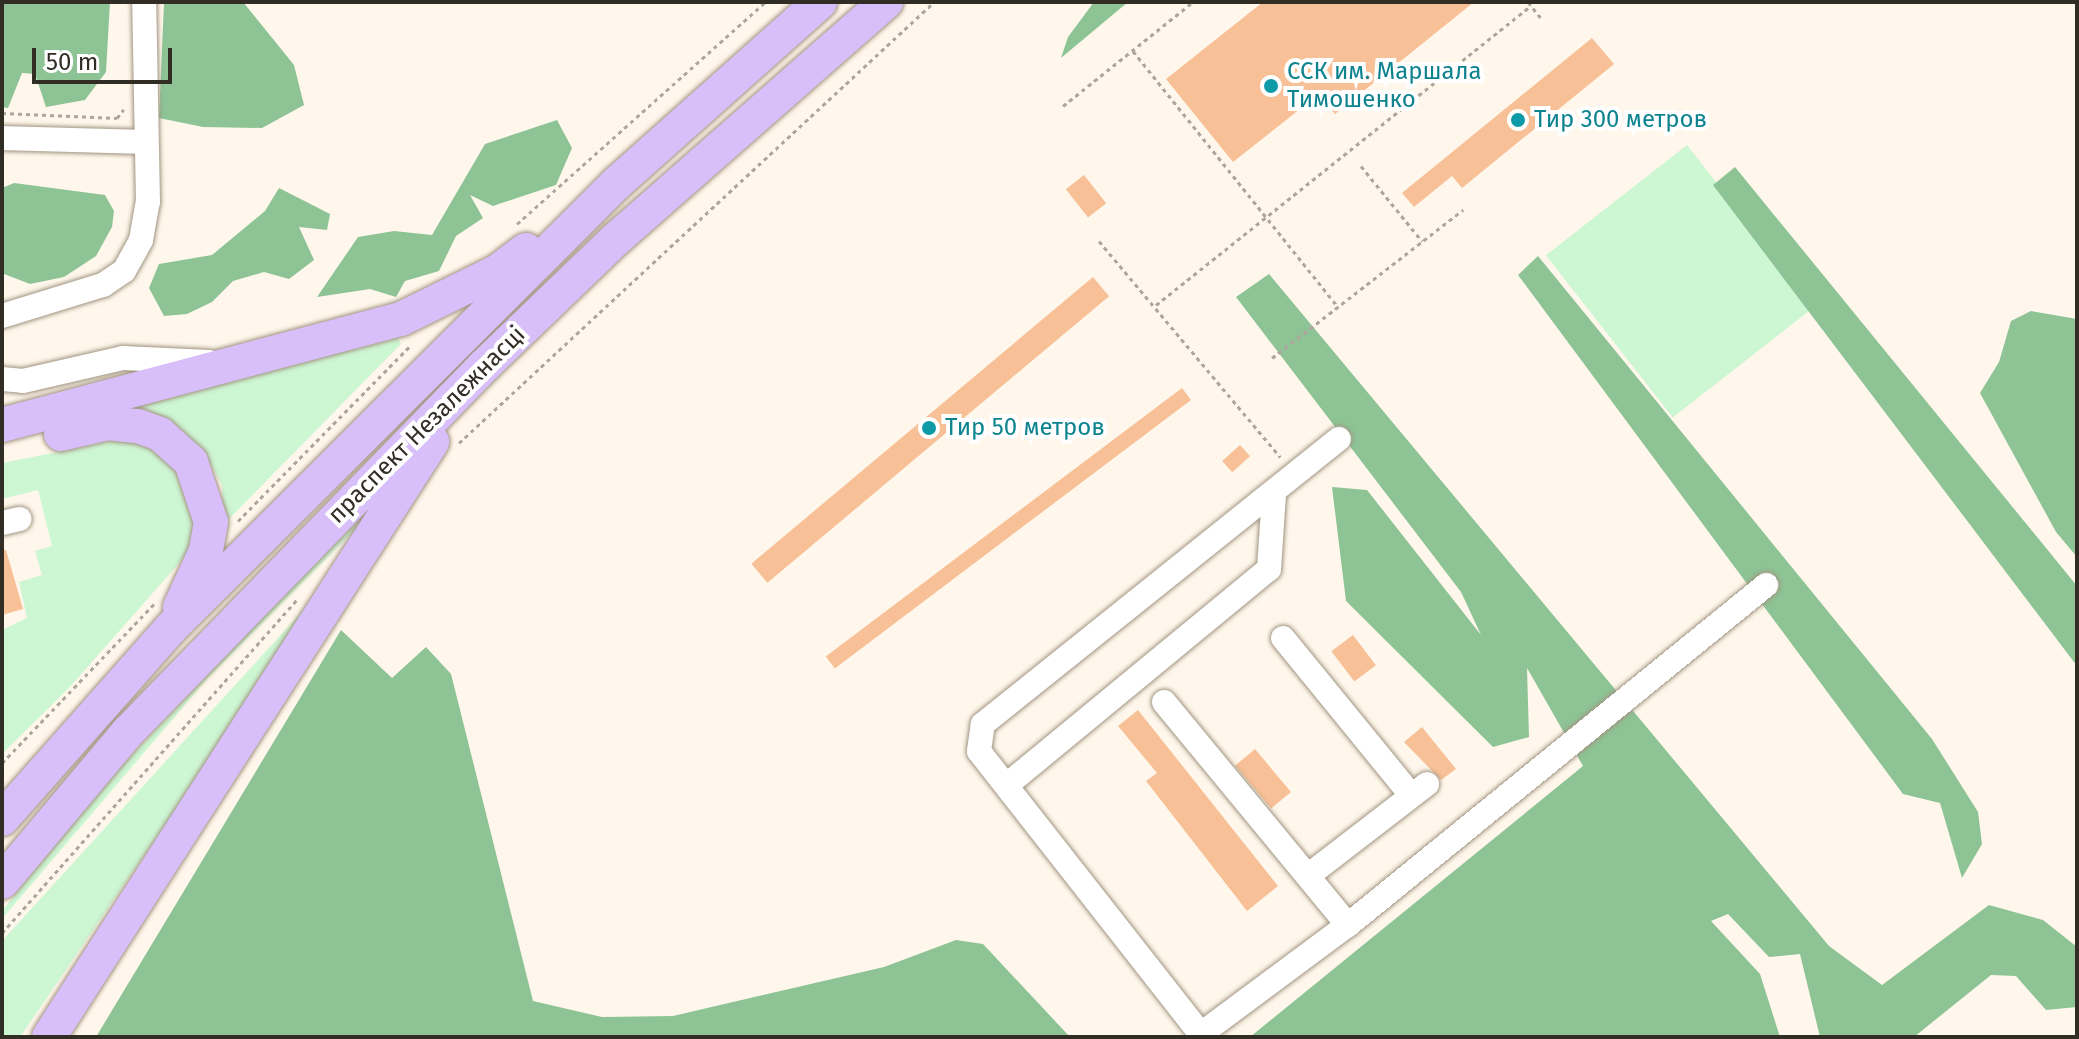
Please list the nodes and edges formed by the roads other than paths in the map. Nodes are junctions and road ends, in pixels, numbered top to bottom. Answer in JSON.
{"nodes":[{"id":1,"x":144,"y":2,"type":"edge"},
{"id":2,"x":820,"y":2,"type":"edge"},
{"id":3,"x":886,"y":2,"type":"edge"},
{"id":4,"x":2,"y":138,"type":"edge"},
{"id":5,"x":144,"y":142,"type":"junction"},
{"id":6,"x":617,"y":183,"type":"junction"},
{"id":7,"x":2,"y":316,"type":"edge"},
{"id":8,"x":268,"y":356,"type":"junction"},
{"id":9,"x":484,"y":366,"type":"junction"},
{"id":10,"x":2,"y":379,"type":"edge"},
{"id":11,"x":2,"y":425,"type":"edge"},
{"id":12,"x":1339,"y":439,"type":"dead end"},
{"id":13,"x":2,"y":449,"type":"edge"},
{"id":14,"x":1274,"y":494,"type":"junction"},
{"id":15,"x":1766,"y":585,"type":"dead end"},
{"id":16,"x":170,"y":629,"type":"junction"},
{"id":17,"x":1283,"y":638,"type":"dead end"},
{"id":18,"x":1164,"y":702,"type":"dead end"},
{"id":19,"x":1008,"y":784,"type":"junction"},
{"id":20,"x":2,"y":819,"type":"edge"},
{"id":21,"x":1309,"y":875,"type":"junction"},
{"id":22,"x":2,"y":882,"type":"edge"},
{"id":23,"x":1348,"y":925,"type":"junction"},
{"id":24,"x":1202,"y":1036,"type":"edge"},
{"id":25,"x":49,"y":1037,"type":"edge"}],
"edges":[{"from":1,"to":5,"type":"street"},
{"from":2,"to":6,"type":"highway","name":"праспект Незалежнасці"},
{"from":3,"to":9,"type":"highway","name":"праспект Незалежнасці"},
{"from":4,"to":5,"type":"street"},
{"from":5,"to":7,"type":"street"},
{"from":6,"to":8,"type":"highway"},
{"from":6,"to":16,"type":"highway","name":"праспект Незалежнасці"},
{"from":8,"to":10,"type":"street"},
{"from":8,"to":11,"type":"highway"},
{"from":9,"to":22,"type":"highway","name":"праспект Незалежнасці"},
{"from":9,"to":25,"type":"highway"},
{"from":12,"to":14,"type":"street"},
{"from":13,"to":16,"type":"highway"},
{"from":14,"to":19,"type":"street"},
{"from":14,"to":19,"type":"street"},
{"from":15,"to":23,"type":"street"},
{"from":16,"to":20,"type":"highway","name":"праспект Незалежнасці"},
{"from":17,"to":21,"type":"street"},
{"from":18,"to":21,"type":"street"},
{"from":19,"to":24,"type":"street"},
{"from":21,"to":23,"type":"street"},
{"from":23,"to":24,"type":"street"}]}
